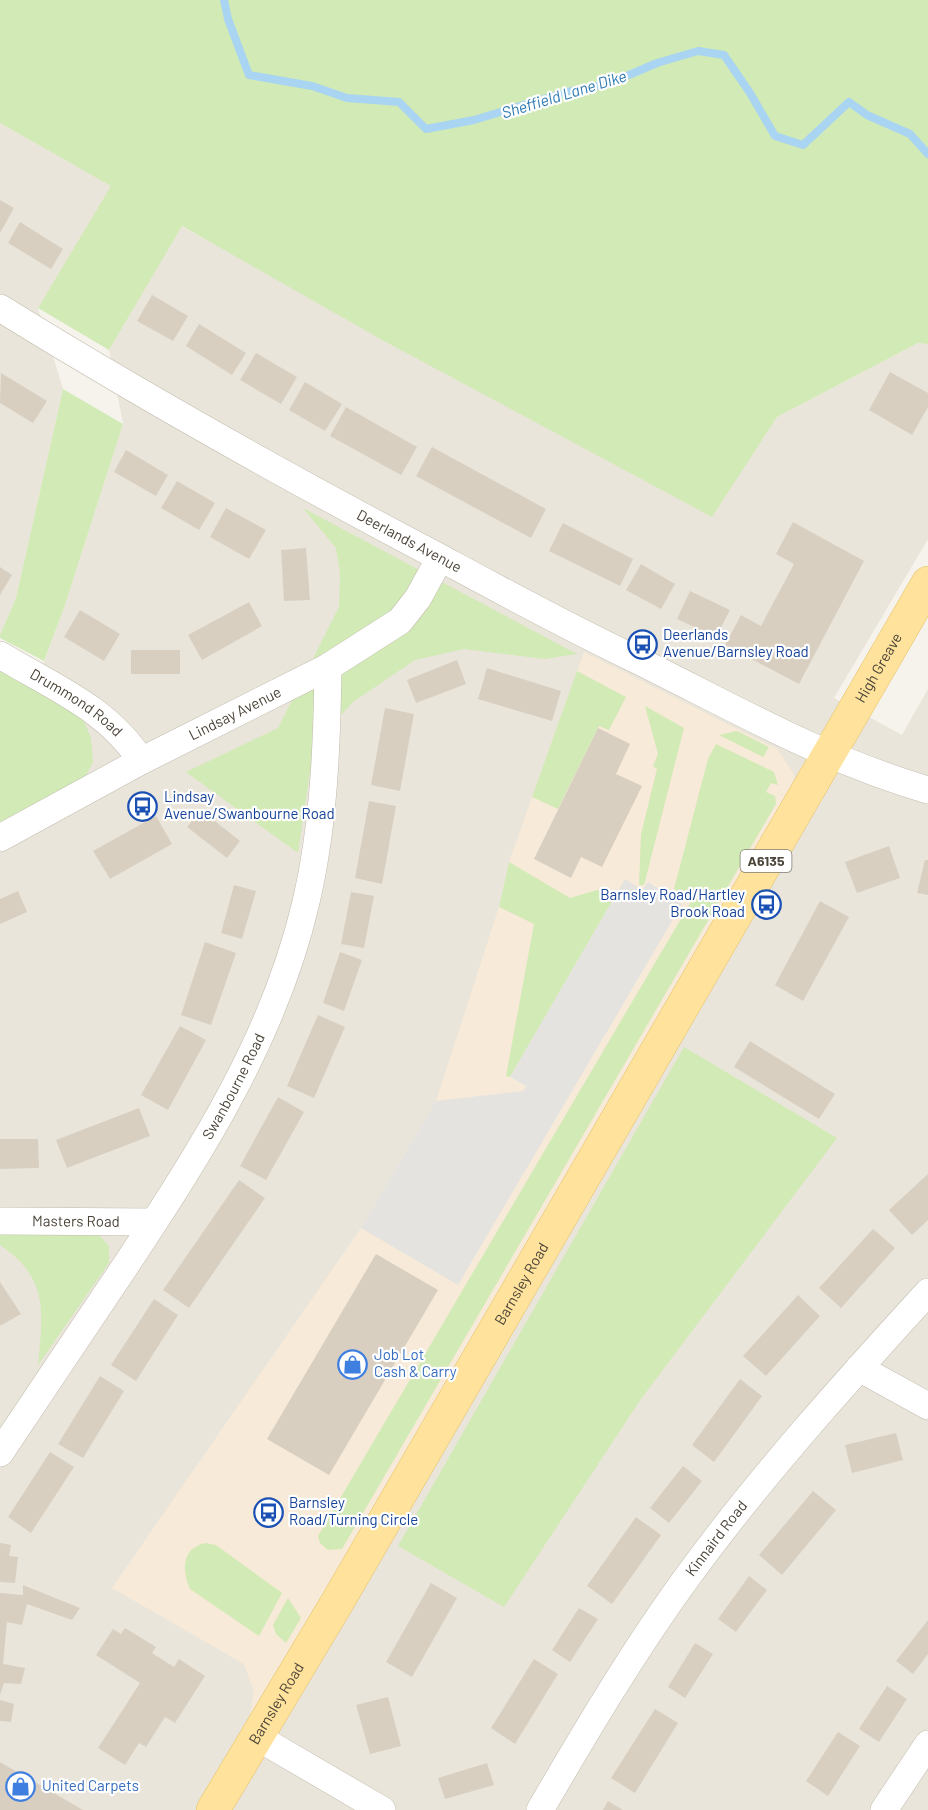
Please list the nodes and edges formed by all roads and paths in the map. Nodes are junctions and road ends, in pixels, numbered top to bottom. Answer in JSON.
{"nodes":[{"id":1,"x":0,"y":308,"type":"edge"},
{"id":2,"x":440,"y":558,"type":"junction"},
{"id":3,"x":928,"y":583,"type":"edge"},
{"id":4,"x":0,"y":655,"type":"edge"},
{"id":5,"x":328,"y":667,"type":"junction"},
{"id":6,"x":829,"y":756,"type":"junction"},
{"id":7,"x":141,"y":761,"type":"junction"},
{"id":8,"x":928,"y":790,"type":"edge"},
{"id":9,"x":0,"y":838,"type":"edge"},
{"id":10,"x":0,"y":1221,"type":"edge"},
{"id":11,"x":154,"y":1222,"type":"junction"},
{"id":12,"x":928,"y":1292,"type":"edge"},
{"id":13,"x":859,"y":1368,"type":"junction"},
{"id":14,"x":928,"y":1406,"type":"edge"},
{"id":15,"x":0,"y":1453,"type":"edge"},
{"id":16,"x":257,"y":1737,"type":"junction"},
{"id":17,"x":928,"y":1744,"type":"edge"},
{"id":18,"x":213,"y":1810,"type":"edge"},
{"id":19,"x":382,"y":1810,"type":"edge"},
{"id":20,"x":540,"y":1810,"type":"edge"},
{"id":21,"x":884,"y":1810,"type":"edge"}],
"edges":[{"from":1,"to":2,"type":"street","name":"Deerlands Avenue"},
{"from":2,"to":5,"type":"street","name":"Lindsay Avenue"},
{"from":2,"to":6,"type":"street","name":"Deerlands Avenue"},
{"from":3,"to":6,"type":"main road","name":"High Greave","number":"A6135"},
{"from":4,"to":7,"type":"street","name":"Drummond Road"},
{"from":5,"to":7,"type":"street","name":"Lindsay Avenue"},
{"from":5,"to":11,"type":"street","name":"Swanbourne Road"},
{"from":6,"to":8,"type":"street","name":"Deerlands Avenue"},
{"from":6,"to":16,"type":"main road","name":"Barnsley Road","number":"A6135"},
{"from":7,"to":9,"type":"street","name":"Lindsay Avenue"},
{"from":10,"to":11,"type":"street","name":"Masters Road"},
{"from":11,"to":15,"type":"street","name":"Swanbourne Road"},
{"from":12,"to":13,"type":"street","name":"Kinnaird Road"},
{"from":13,"to":14,"type":"street"},
{"from":13,"to":20,"type":"street","name":"Kinnaird Road"},
{"from":16,"to":18,"type":"main road","name":"Barnsley Road","number":"A6135"},
{"from":16,"to":19,"type":"street"},
{"from":17,"to":21,"type":"street"}]}
